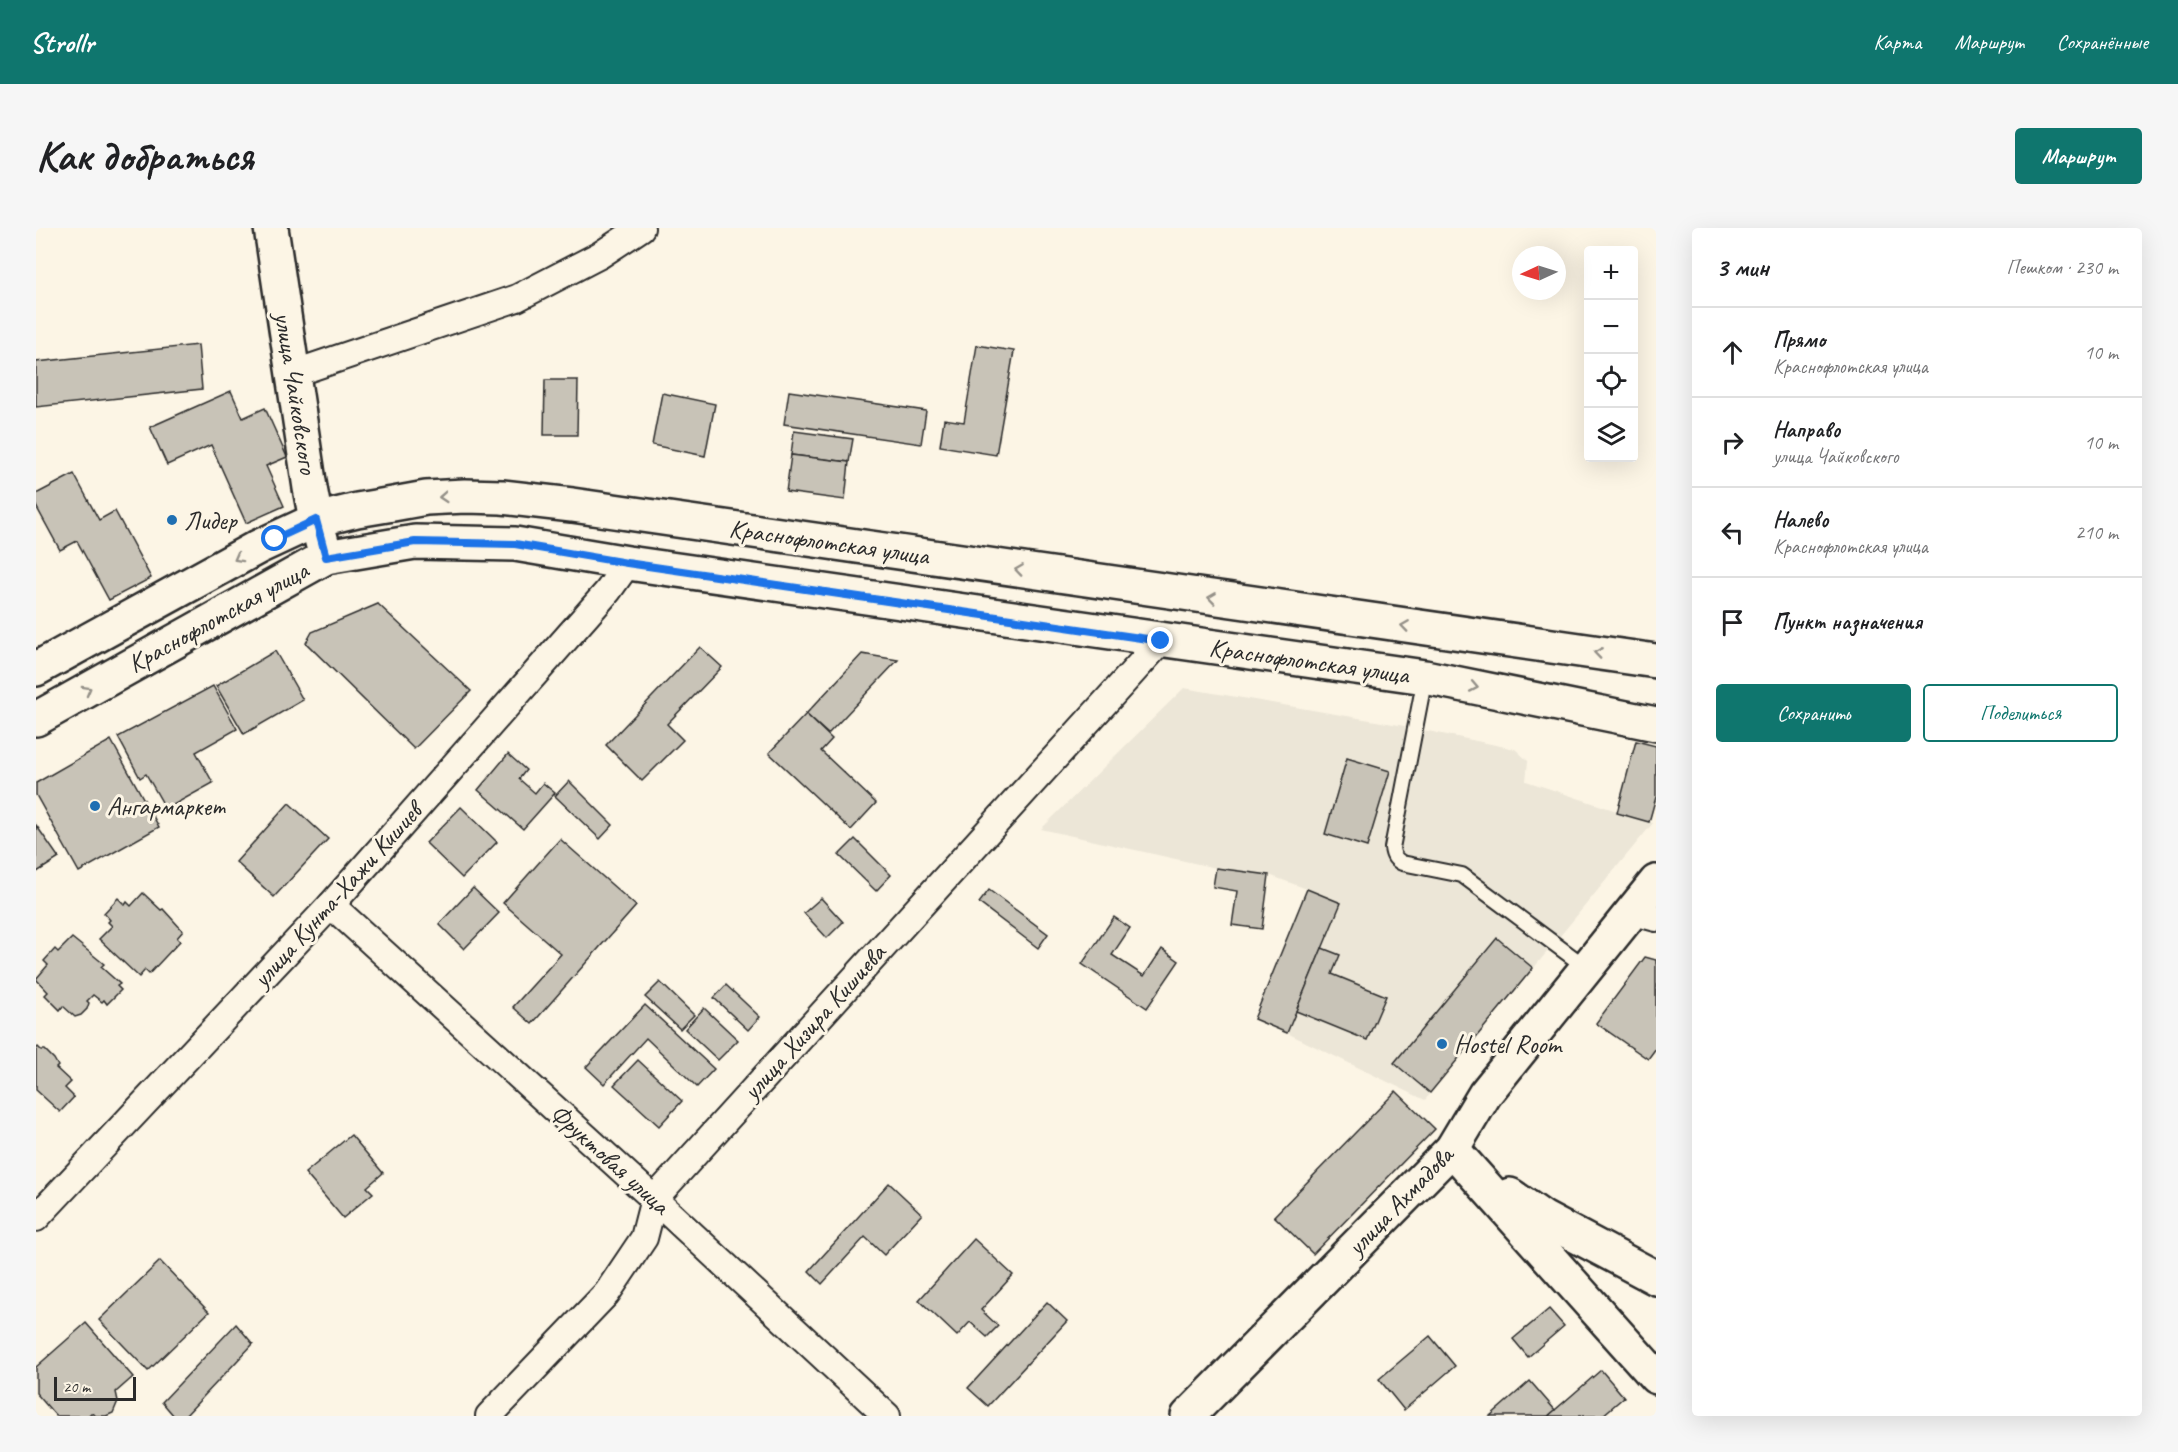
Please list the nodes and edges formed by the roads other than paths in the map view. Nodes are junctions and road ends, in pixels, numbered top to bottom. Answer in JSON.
{"nodes":[{"id":1,"x":271,"y":228,"type":"edge"},
{"id":2,"x":640,"y":228,"type":"edge"},
{"id":3,"x":292,"y":374,"type":"junction"},
{"id":4,"x":316,"y":520,"type":"junction"},
{"id":5,"x":326,"y":557,"type":"junction"},
{"id":6,"x":627,"y":563,"type":"junction"},
{"id":7,"x":1161,"y":641,"type":"junction"},
{"id":8,"x":1656,"y":661,"type":"edge"},
{"id":9,"x":36,"y":669,"type":"edge"},
{"id":10,"x":1425,"y":677,"type":"junction"},
{"id":11,"x":36,"y":719,"type":"edge"},
{"id":12,"x":1656,"y":724,"type":"edge"},
{"id":13,"x":1656,"y":882,"type":"edge"},
{"id":14,"x":331,"y":905,"type":"junction"},
{"id":15,"x":1645,"y":915,"type":"edge"},
{"id":16,"x":1587,"y":968,"type":"junction"},
{"id":17,"x":1452,"y":1149,"type":"junction"},
{"id":18,"x":654,"y":1199,"type":"junction"},
{"id":19,"x":36,"y":1218,"type":"edge"},
{"id":20,"x":1656,"y":1278,"type":"edge"},
{"id":21,"x":1656,"y":1377,"type":"edge"},
{"id":22,"x":489,"y":1416,"type":"edge"},
{"id":23,"x":887,"y":1416,"type":"edge"},
{"id":24,"x":1188,"y":1416,"type":"edge"}],
"edges":[{"from":1,"to":3,"type":"main road","name":"улица Чайковского"},
{"from":2,"to":3,"type":"street"},
{"from":3,"to":4,"type":"main road","name":"улица Чайковского"},
{"from":4,"to":5,"type":"main road","name":"улица Чайковского"},
{"from":8,"to":4,"type":"main road","name":"Краснофлотская улица","one_way":true},
{"from":4,"to":9,"type":"main road","name":"Краснофлотская улица","one_way":true},
{"from":5,"to":6,"type":"main road","name":"Краснофлотская улица"},
{"from":11,"to":5,"type":"main road","name":"Краснофлотская улица","one_way":true},
{"from":6,"to":7,"type":"main road","name":"Краснофлотская улица"},
{"from":6,"to":14,"type":"street","name":"улица Кунта-Хажи Кишиев"},
{"from":7,"to":10,"type":"main road","name":"Краснофлотская улица"},
{"from":7,"to":18,"type":"street","name":"улица Хизира Кишиева"},
{"from":10,"to":12,"type":"main road","name":"Краснофлотская улица","one_way":true},
{"from":10,"to":16,"type":"lane"},
{"from":13,"to":15,"type":"main road","name":"улица Ахмадова"},
{"from":14,"to":18,"type":"street","name":"Фруктовая улица"},
{"from":14,"to":19,"type":"street","name":"улица Кунта-Хажи Кишиев"},
{"from":15,"to":16,"type":"main road","name":"улица Ахмадова"},
{"from":16,"to":17,"type":"main road","name":"улица Ахмадова"},
{"from":17,"to":20,"type":"main road"},
{"from":17,"to":21,"type":"main road"},
{"from":17,"to":24,"type":"main road","name":"улица Ахмадова"},
{"from":18,"to":22,"type":"street","name":"улица Хизира Кишиева"},
{"from":18,"to":23,"type":"street","name":"Фруктовая улица"}]}
